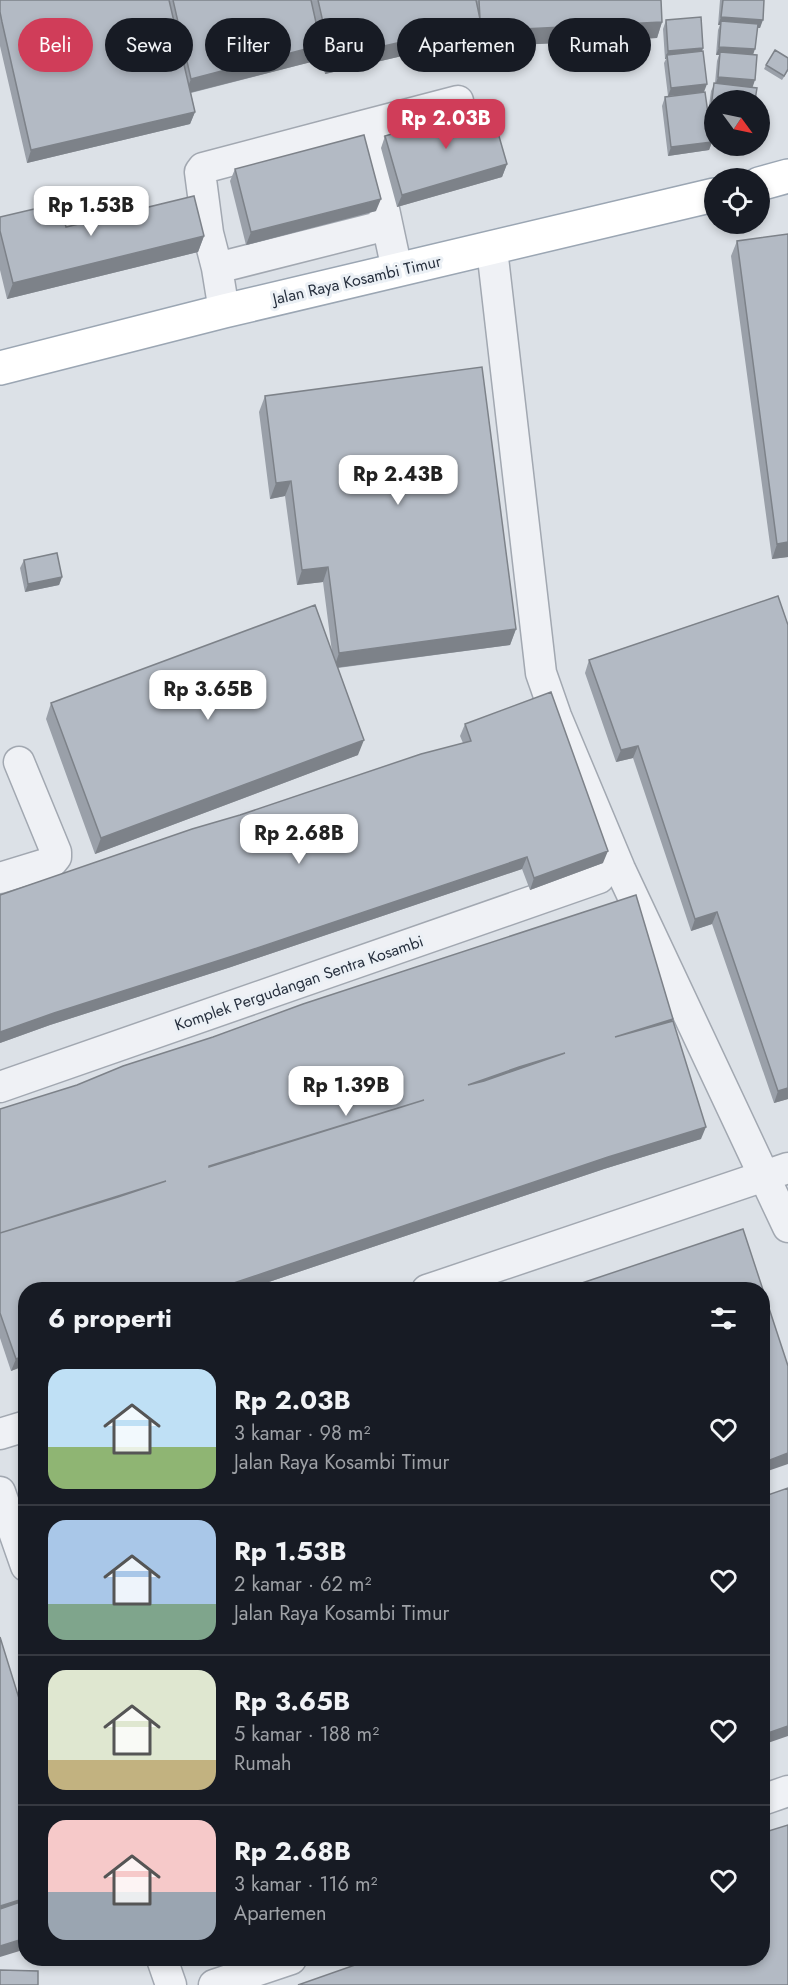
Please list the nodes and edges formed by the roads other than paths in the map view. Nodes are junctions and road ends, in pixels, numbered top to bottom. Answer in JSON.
{"nodes":[{"id":1,"x":458,"y":101,"type":"dead end"},
{"id":2,"x":366,"y":125,"type":"junction"},
{"id":3,"x":788,"y":176,"type":"edge"},
{"id":4,"x":770,"y":181,"type":"edge"},
{"id":5,"x":704,"y":197,"type":"edge"},
{"id":6,"x":387,"y":225,"type":"junction"},
{"id":7,"x":492,"y":249,"type":"junction"},
{"id":8,"x":217,"y":268,"type":"junction"},
{"id":9,"x":397,"y":270,"type":"junction"},
{"id":10,"x":224,"y":311,"type":"junction"},
{"id":11,"x":0,"y":368,"type":"edge"},
{"id":12,"x":19,"y":762,"type":"dead end"},
{"id":13,"x":0,"y":878,"type":"edge"},
{"id":14,"x":599,"y":878,"type":"dead end"},
{"id":15,"x":0,"y":1087,"type":"edge"},
{"id":16,"x":776,"y":1172,"type":"edge"},
{"id":17,"x":788,"y":1227,"type":"edge"},
{"id":18,"x":451,"y":1282,"type":"edge"},
{"id":19,"x":18,"y":1428,"type":"edge"},
{"id":20,"x":0,"y":1434,"type":"edge"},
{"id":21,"x":0,"y":1492,"type":"edge"},
{"id":22,"x":18,"y":1543,"type":"edge"},
{"id":23,"x":788,"y":1791,"type":"edge"},
{"id":24,"x":770,"y":1797,"type":"edge"},
{"id":25,"x":164,"y":1966,"type":"edge"},
{"id":26,"x":270,"y":1966,"type":"edge"},
{"id":27,"x":171,"y":1985,"type":"edge"},
{"id":28,"x":214,"y":1985,"type":"edge"}],
"edges":[{"from":1,"to":2,"type":"street"},
{"from":2,"to":6,"type":"street"},
{"from":2,"to":8,"type":"street"},
{"from":3,"to":4,"type":"main road"},
{"from":5,"to":7,"type":"main road","name":"Jalan Raya Kosambi Timur"},
{"from":6,"to":8,"type":"street"},
{"from":6,"to":9,"type":"street"},
{"from":7,"to":9,"type":"main road","name":"Jalan Raya Kosambi Timur"},
{"from":7,"to":16,"type":"street"},
{"from":8,"to":10,"type":"street"},
{"from":9,"to":10,"type":"main road","name":"Jalan Raya Kosambi Timur"},
{"from":10,"to":11,"type":"main road","name":"Jalan Raya Kosambi Timur"},
{"from":12,"to":13,"type":"street"},
{"from":14,"to":15,"type":"street","name":"Komplek Pergudangan Sentra Kosambi"},
{"from":16,"to":17,"type":"street"},
{"from":16,"to":18,"type":"street"},
{"from":19,"to":20,"type":"street"},
{"from":21,"to":22,"type":"street"},
{"from":23,"to":24,"type":"street"},
{"from":25,"to":27,"type":"street"},
{"from":26,"to":28,"type":"street"}]}
